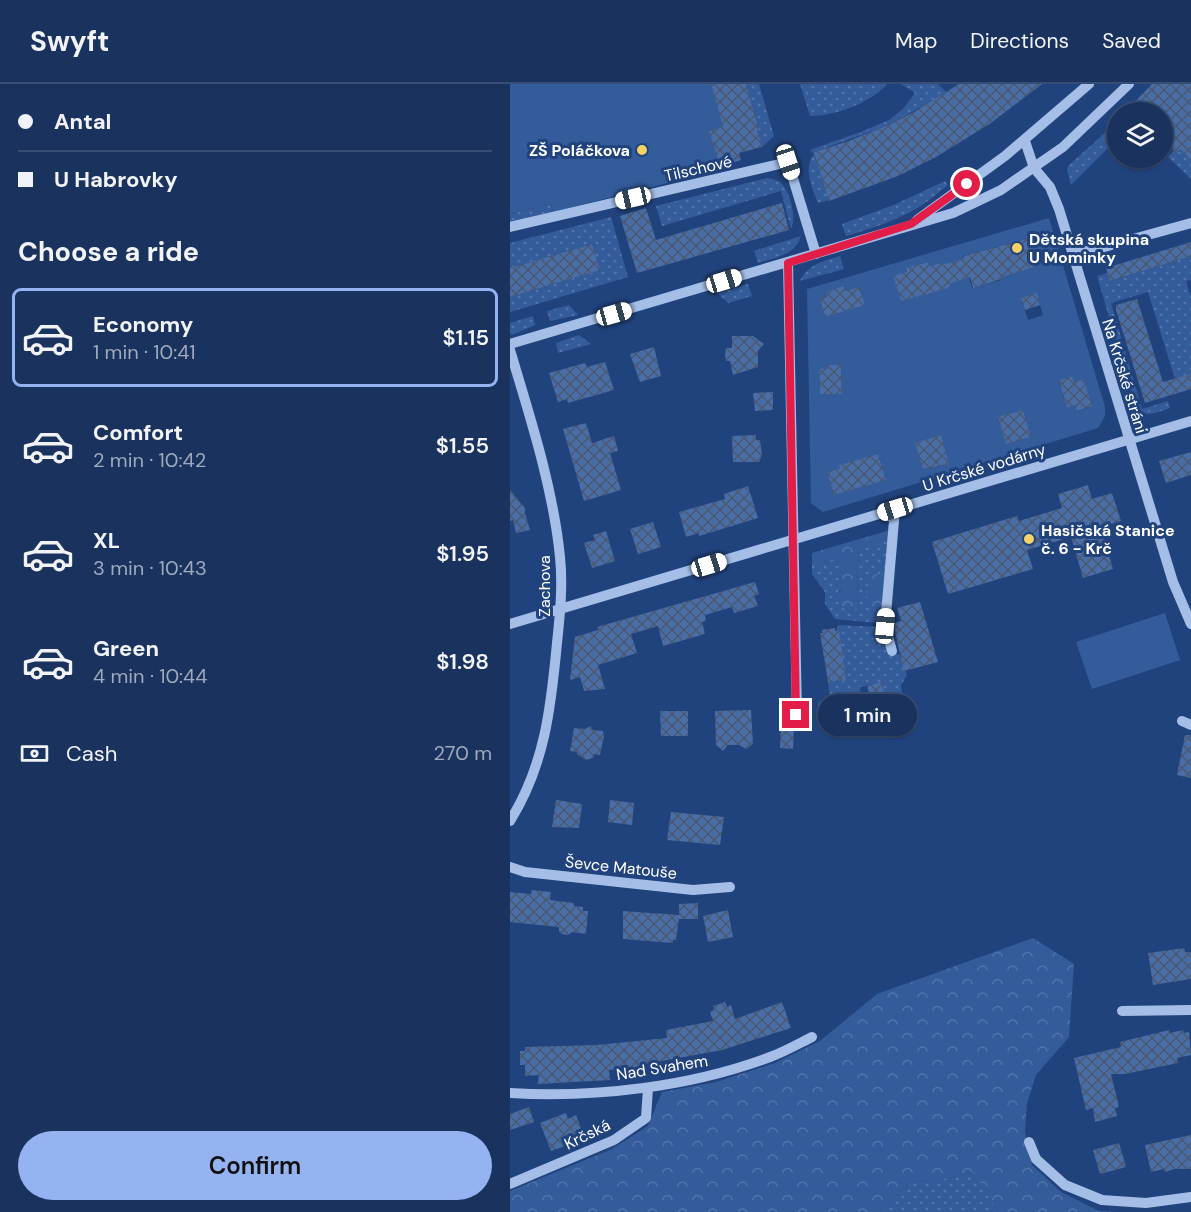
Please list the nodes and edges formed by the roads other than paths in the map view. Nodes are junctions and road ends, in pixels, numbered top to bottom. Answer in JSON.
{"nodes":[{"id":1,"x":1089,"y":84,"type":"edge"},
{"id":2,"x":1130,"y":84,"type":"edge"},
{"id":3,"x":1025,"y":141,"type":"junction"},
{"id":4,"x":1034,"y":168,"type":"junction"},
{"id":5,"x":1191,"y":222,"type":"edge"},
{"id":6,"x":911,"y":224,"type":"junction"},
{"id":7,"x":510,"y":227,"type":"edge"},
{"id":8,"x":1073,"y":253,"type":"junction"},
{"id":9,"x":816,"y":254,"type":"junction"},
{"id":10,"x":788,"y":263,"type":"junction"},
{"id":11,"x":510,"y":344,"type":"edge"},
{"id":12,"x":510,"y":350,"type":"edge"},
{"id":13,"x":1191,"y":421,"type":"edge"},
{"id":14,"x":1129,"y":440,"type":"junction"},
{"id":15,"x":895,"y":509,"type":"junction"},
{"id":16,"x":794,"y":539,"type":"junction"},
{"id":17,"x":560,"y":609,"type":"junction"},
{"id":18,"x":510,"y":624,"type":"edge"},
{"id":19,"x":1191,"y":624,"type":"edge"},
{"id":20,"x":892,"y":651,"type":"dead end"},
{"id":21,"x":796,"y":715,"type":"dead end"},
{"id":22,"x":510,"y":821,"type":"edge"},
{"id":23,"x":510,"y":867,"type":"edge"},
{"id":24,"x":730,"y":887,"type":"dead end"},
{"id":25,"x":1191,"y":1010,"type":"edge"},
{"id":26,"x":1122,"y":1011,"type":"dead end"},
{"id":27,"x":812,"y":1037,"type":"dead end"},
{"id":28,"x":648,"y":1088,"type":"junction"},
{"id":29,"x":510,"y":1093,"type":"edge"},
{"id":30,"x":1029,"y":1142,"type":"dead end"},
{"id":31,"x":510,"y":1184,"type":"edge"},
{"id":32,"x":1191,"y":1197,"type":"edge"}],
"edges":[{"from":1,"to":3,"type":"street"},
{"from":2,"to":4,"type":"street"},
{"from":3,"to":4,"type":"street","name":"Na Krčské stráni"},
{"from":3,"to":6,"type":"street"},
{"from":4,"to":6,"type":"street"},
{"from":4,"to":8,"type":"street","name":"Na Krčské stráni"},
{"from":5,"to":8,"type":"street"},
{"from":6,"to":9,"type":"street"},
{"from":7,"to":9,"type":"street","name":"Tilschové"},
{"from":8,"to":14,"type":"street","name":"Na Krčské stráni"},
{"from":9,"to":10,"type":"street"},
{"from":10,"to":11,"type":"street"},
{"from":10,"to":16,"type":"street"},
{"from":12,"to":17,"type":"street","name":"Zachova"},
{"from":13,"to":14,"type":"street","name":"U Krčské vodárny"},
{"from":14,"to":15,"type":"street","name":"U Krčské vodárny"},
{"from":14,"to":19,"type":"street","name":"Na Krčské stráni"},
{"from":15,"to":16,"type":"street","name":"U Krčské vodárny"},
{"from":15,"to":20,"type":"street"},
{"from":16,"to":17,"type":"street","name":"U Krčské vodárny"},
{"from":16,"to":21,"type":"street"},
{"from":17,"to":18,"type":"street","name":"U Krčské vodárny"},
{"from":17,"to":22,"type":"street","name":"Zachova"},
{"from":23,"to":24,"type":"street","name":"Ševce Matouše"},
{"from":25,"to":26,"type":"street"},
{"from":27,"to":28,"type":"street","name":"Nad Svahem"},
{"from":28,"to":29,"type":"street","name":"Nad Svahem"},
{"from":28,"to":31,"type":"street","name":"Krčská"},
{"from":30,"to":32,"type":"street"}]}
